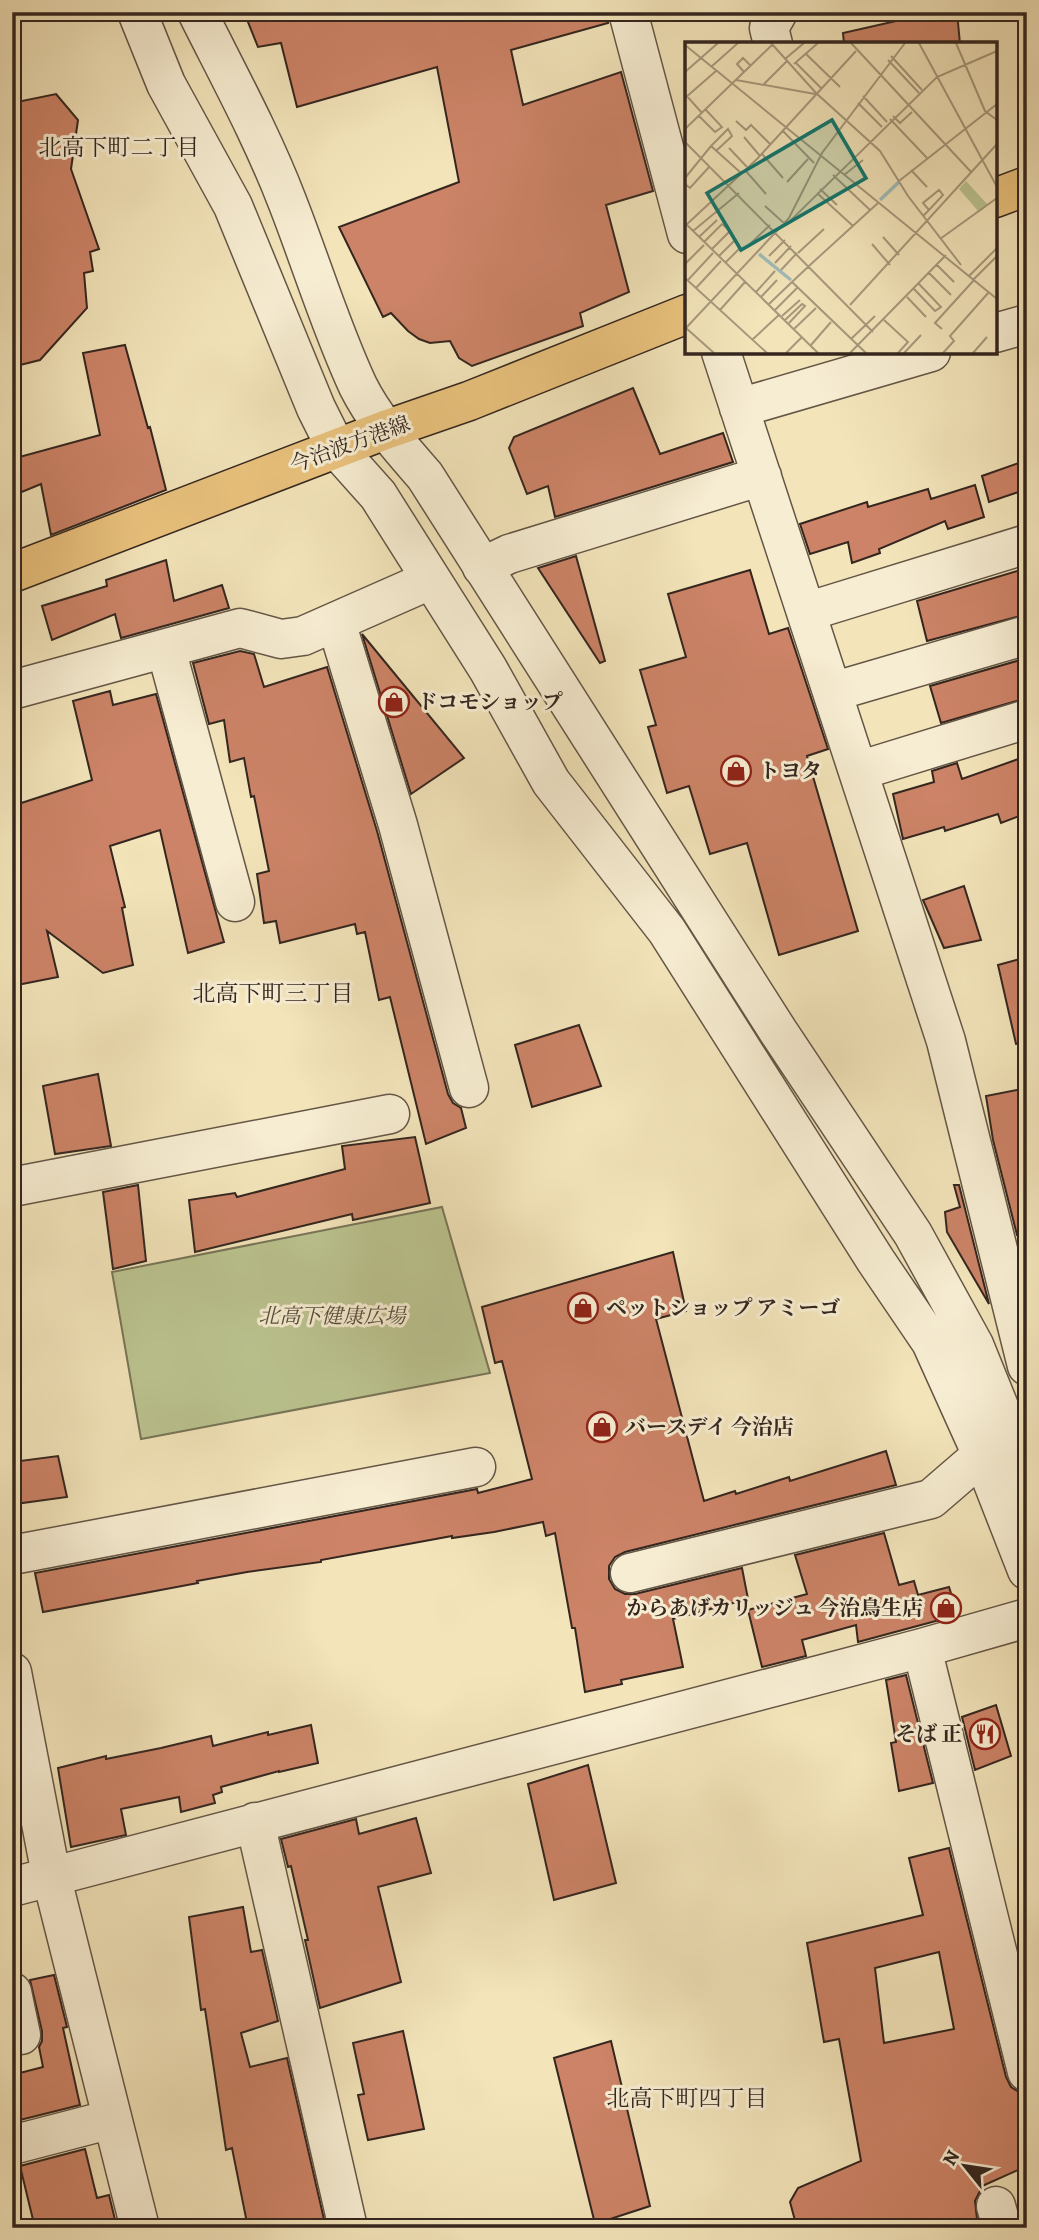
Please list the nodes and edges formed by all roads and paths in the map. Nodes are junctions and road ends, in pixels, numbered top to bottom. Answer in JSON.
{"nodes":[{"id":1,"x":136,"y":12,"type":"edge"},
{"id":2,"x":197,"y":12,"type":"edge"},
{"id":3,"x":628,"y":12,"type":"edge"},
{"id":4,"x":778,"y":12,"type":"edge"},
{"id":5,"x":772,"y":42,"type":"edge"},
{"id":6,"x":1027,"y":186,"type":"edge"},
{"id":7,"x":997,"y":197,"type":"edge"},
{"id":8,"x":685,"y":226,"type":"edge"},
{"id":9,"x":685,"y":315,"type":"edge"},
{"id":10,"x":1027,"y":324,"type":"edge"},
{"id":11,"x":997,"y":332,"type":"edge"},
{"id":12,"x":722,"y":354,"type":"edge"},
{"id":13,"x":924,"y":354,"type":"edge"},
{"id":14,"x":739,"y":408,"type":"junction"},
{"id":15,"x":385,"y":430,"type":"junction"},
{"id":16,"x":336,"y":448,"type":"junction"},
{"id":17,"x":762,"y":476,"type":"junction"},
{"id":18,"x":1027,"y":544,"type":"edge"},
{"id":19,"x":482,"y":567,"type":"junction"},
{"id":20,"x":12,"y":573,"type":"edge"},
{"id":21,"x":430,"y":580,"type":"junction"},
{"id":22,"x":806,"y":612,"type":"junction"},
{"id":23,"x":336,"y":622,"type":"junction"},
{"id":24,"x":1027,"y":635,"type":"edge"},
{"id":25,"x":166,"y":649,"type":"junction"},
{"id":26,"x":12,"y":690,"type":"edge"},
{"id":27,"x":832,"y":692,"type":"junction"},
{"id":28,"x":1027,"y":719,"type":"edge"},
{"id":29,"x":858,"y":771,"type":"junction"},
{"id":30,"x":234,"y":902,"type":"dead end"},
{"id":31,"x":468,"y":1088,"type":"dead end"},
{"id":32,"x":390,"y":1114,"type":"dead end"},
{"id":33,"x":12,"y":1187,"type":"edge"},
{"id":34,"x":1016,"y":1279,"type":"edge"},
{"id":35,"x":1027,"y":1366,"type":"edge"},
{"id":36,"x":1013,"y":1456,"type":"edge"},
{"id":37,"x":477,"y":1467,"type":"dead end"},
{"id":38,"x":12,"y":1555,"type":"edge"},
{"id":39,"x":1027,"y":1570,"type":"edge"},
{"id":40,"x":630,"y":1573,"type":"dead end"},
{"id":41,"x":1027,"y":1618,"type":"edge"},
{"id":42,"x":922,"y":1648,"type":"junction"},
{"id":43,"x":12,"y":1672,"type":"edge"},
{"id":44,"x":255,"y":1822,"type":"junction"},
{"id":45,"x":51,"y":1875,"type":"junction"},
{"id":46,"x":12,"y":1887,"type":"edge"},
{"id":47,"x":12,"y":1992,"type":"edge"},
{"id":48,"x":21,"y":2035,"type":"dead end"},
{"id":49,"x":1027,"y":2072,"type":"edge"},
{"id":50,"x":113,"y":2119,"type":"junction"},
{"id":51,"x":12,"y":2145,"type":"edge"},
{"id":52,"x":140,"y":2228,"type":"edge"},
{"id":53,"x":348,"y":2228,"type":"edge"}],
"edges":[{"from":1,"to":16,"type":"street"},
{"from":2,"to":15,"type":"street"},
{"from":3,"to":8,"type":"street"},
{"from":4,"to":5,"type":"street"},
{"from":6,"to":7,"type":"main road"},
{"from":9,"to":15,"type":"main road","name":"今治波方港線"},
{"from":10,"to":11,"type":"street"},
{"from":12,"to":14,"type":"street"},
{"from":13,"to":14,"type":"street"},
{"from":14,"to":17,"type":"street"},
{"from":15,"to":16,"type":"main road","name":"今治波方港線"},
{"from":15,"to":19,"type":"street"},
{"from":16,"to":20,"type":"main road","name":"今治波方港線"},
{"from":16,"to":21,"type":"street"},
{"from":17,"to":19,"type":"street"},
{"from":17,"to":22,"type":"street"},
{"from":18,"to":22,"type":"street"},
{"from":19,"to":36,"type":"street"},
{"from":21,"to":23,"type":"street"},
{"from":21,"to":36,"type":"street"},
{"from":22,"to":27,"type":"street"},
{"from":23,"to":25,"type":"street"},
{"from":23,"to":31,"type":"street"},
{"from":24,"to":27,"type":"street"},
{"from":25,"to":26,"type":"street"},
{"from":25,"to":30,"type":"street"},
{"from":27,"to":29,"type":"street"},
{"from":28,"to":29,"type":"street"},
{"from":29,"to":34,"type":"street"},
{"from":32,"to":33,"type":"street"},
{"from":34,"to":35,"type":"street"},
{"from":36,"to":39,"type":"street"},
{"from":36,"to":40,"type":"street"},
{"from":37,"to":38,"type":"street"},
{"from":41,"to":42,"type":"street"},
{"from":42,"to":44,"type":"street"},
{"from":42,"to":49,"type":"street"},
{"from":43,"to":45,"type":"street"},
{"from":44,"to":45,"type":"street"},
{"from":44,"to":53,"type":"street"},
{"from":45,"to":46,"type":"street"},
{"from":45,"to":50,"type":"street"},
{"from":47,"to":48,"type":"street"},
{"from":50,"to":51,"type":"street"},
{"from":50,"to":52,"type":"street"}]}
